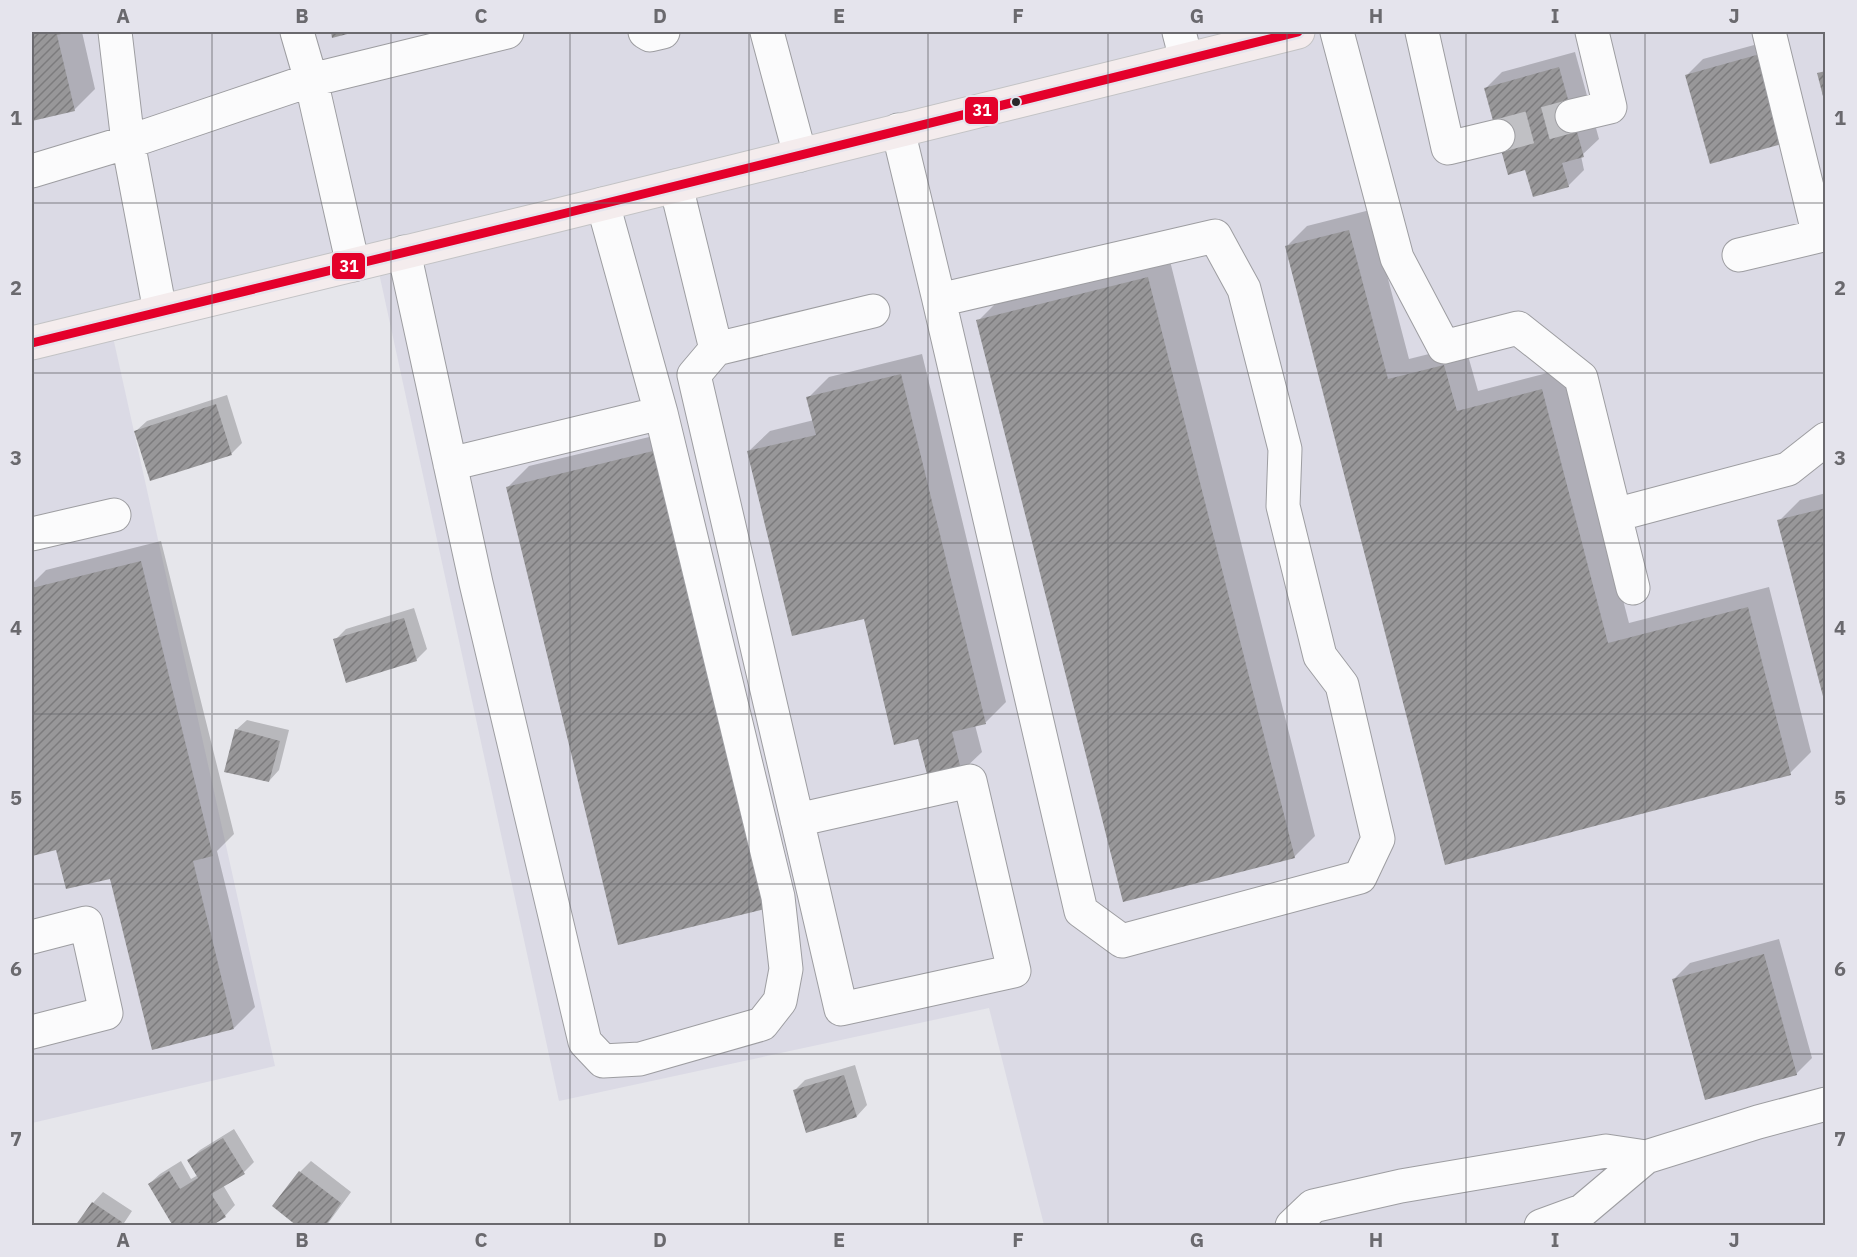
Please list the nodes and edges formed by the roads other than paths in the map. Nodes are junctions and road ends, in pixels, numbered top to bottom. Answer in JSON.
{"nodes":[{"id":1,"x":116,"y":32,"type":"edge"},
{"id":2,"x":297,"y":32,"type":"edge"},
{"id":3,"x":507,"y":32,"type":"edge"},
{"id":4,"x":645,"y":32,"type":"edge"},
{"id":5,"x":663,"y":32,"type":"edge"},
{"id":6,"x":767,"y":32,"type":"edge"},
{"id":7,"x":1298,"y":32,"type":"edge"},
{"id":8,"x":1337,"y":32,"type":"edge"},
{"id":9,"x":1422,"y":32,"type":"edge"},
{"id":10,"x":1592,"y":32,"type":"edge"},
{"id":11,"x":1770,"y":32,"type":"edge"},
{"id":12,"x":1182,"y":45,"type":"edge"},
{"id":13,"x":311,"y":80,"type":"junction"},
{"id":14,"x":1572,"y":116,"type":"tunnel mouth"},
{"id":15,"x":898,"y":130,"type":"junction"},
{"id":16,"x":1498,"y":136,"type":"tunnel mouth"},
{"id":17,"x":128,"y":142,"type":"junction"},
{"id":18,"x":800,"y":155,"type":"junction"},
{"id":19,"x":32,"y":171,"type":"edge"},
{"id":20,"x":676,"y":186,"type":"junction"},
{"id":21,"x":603,"y":204,"type":"junction"},
{"id":22,"x":404,"y":252,"type":"junction"},
{"id":23,"x":1739,"y":255,"type":"dead end"},
{"id":24,"x":353,"y":265,"type":"junction"},
{"id":25,"x":939,"y":300,"type":"junction"},
{"id":26,"x":160,"y":311,"type":"junction"},
{"id":27,"x":873,"y":311,"type":"dead end"},
{"id":28,"x":32,"y":343,"type":"edge"},
{"id":29,"x":716,"y":349,"type":"junction"},
{"id":30,"x":661,"y":413,"type":"junction"},
{"id":31,"x":1826,"y":439,"type":"edge"},
{"id":32,"x":450,"y":464,"type":"junction"},
{"id":33,"x":114,"y":515,"type":"dead end"},
{"id":34,"x":1615,"y":515,"type":"junction"},
{"id":35,"x":32,"y":534,"type":"edge"},
{"id":36,"x":1633,"y":588,"type":"dead end"},
{"id":37,"x":797,"y":820,"type":"junction"},
{"id":38,"x":32,"y":937,"type":"edge"},
{"id":39,"x":32,"y":1032,"type":"edge"},
{"id":40,"x":1826,"y":1104,"type":"edge"},
{"id":41,"x":1646,"y":1157,"type":"junction"},
{"id":42,"x":1292,"y":1226,"type":"edge"},
{"id":43,"x":1541,"y":1226,"type":"edge"}],
"edges":[{"from":1,"to":17,"type":"lane"},
{"from":2,"to":13,"type":"lane"},
{"from":3,"to":13,"type":"lane"},
{"from":4,"to":5,"type":"lane"},
{"from":6,"to":18,"type":"lane"},
{"from":7,"to":12,"type":"main road"},
{"from":8,"to":34,"type":"lane"},
{"from":9,"to":16,"type":"lane"},
{"from":10,"to":14,"type":"lane"},
{"from":11,"to":23,"type":"lane"},
{"from":12,"to":15,"type":"main road"},
{"from":13,"to":17,"type":"lane"},
{"from":13,"to":24,"type":"lane"},
{"from":15,"to":18,"type":"main road"},
{"from":15,"to":25,"type":"lane"},
{"from":17,"to":19,"type":"lane"},
{"from":17,"to":26,"type":"lane"},
{"from":18,"to":20,"type":"main road"},
{"from":20,"to":21,"type":"main road"},
{"from":20,"to":29,"type":"lane"},
{"from":21,"to":22,"type":"main road"},
{"from":21,"to":30,"type":"lane"},
{"from":22,"to":24,"type":"main road"},
{"from":22,"to":32,"type":"lane"},
{"from":24,"to":26,"type":"main road"},
{"from":25,"to":25,"type":"lane"},
{"from":26,"to":28,"type":"main road"},
{"from":27,"to":29,"type":"lane"},
{"from":29,"to":37,"type":"lane"},
{"from":30,"to":32,"type":"lane"},
{"from":30,"to":32,"type":"lane"},
{"from":31,"to":34,"type":"lane"},
{"from":33,"to":35,"type":"lane"},
{"from":34,"to":36,"type":"lane"},
{"from":37,"to":37,"type":"lane"},
{"from":38,"to":39,"type":"lane"},
{"from":40,"to":41,"type":"lane"},
{"from":41,"to":42,"type":"lane"},
{"from":41,"to":43,"type":"lane"}]}
